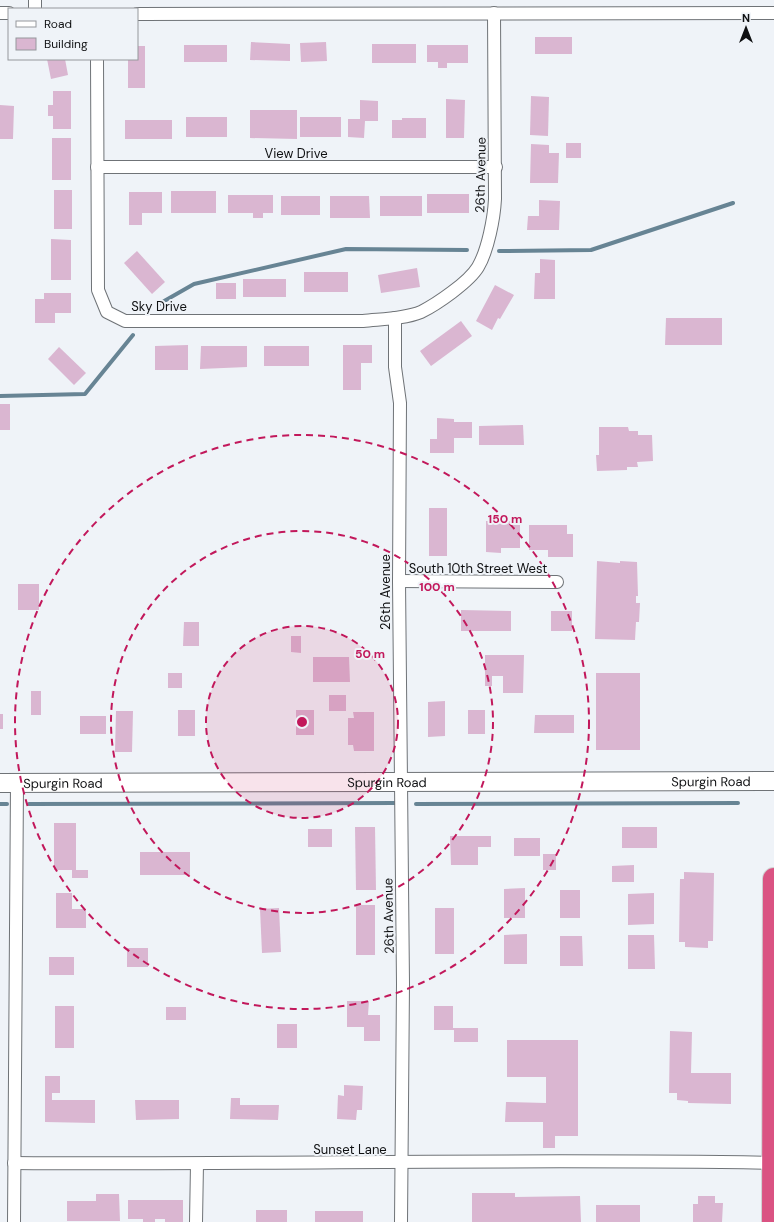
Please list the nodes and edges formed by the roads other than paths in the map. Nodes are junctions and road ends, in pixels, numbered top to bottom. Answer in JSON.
{"nodes":[{"id":1,"x":494,"y":13,"type":"junction"},
{"id":2,"x":774,"y":13,"type":"edge"},
{"id":3,"x":138,"y":14,"type":"edge"},
{"id":4,"x":97,"y":60,"type":"edge"},
{"id":5,"x":97,"y":167,"type":"junction"},
{"id":6,"x":496,"y":167,"type":"junction"},
{"id":7,"x":395,"y":318,"type":"junction"},
{"id":8,"x":399,"y":581,"type":"junction"},
{"id":9,"x":557,"y":582,"type":"dead end"},
{"id":10,"x":401,"y":781,"type":"junction"},
{"id":11,"x":774,"y":781,"type":"edge"},
{"id":12,"x":8,"y":783,"type":"edge"},
{"id":13,"x":774,"y":879,"type":"edge"},
{"id":14,"x":14,"y":1163,"type":"junction"},
{"id":15,"x":401,"y":1163,"type":"junction"},
{"id":16,"x":773,"y":1163,"type":"edge"},
{"id":17,"x":198,"y":1164,"type":"junction"},
{"id":18,"x":14,"y":1222,"type":"edge"},
{"id":19,"x":196,"y":1222,"type":"edge"},
{"id":20,"x":401,"y":1222,"type":"edge"},
{"id":21,"x":773,"y":1222,"type":"edge"}],
"edges":[{"from":1,"to":2,"type":"street"},
{"from":1,"to":3,"type":"street"},
{"from":1,"to":6,"type":"street","name":"26th Avenue"},
{"from":4,"to":5,"type":"street","name":"Sky Drive"},
{"from":5,"to":6,"type":"street","name":"View Drive"},
{"from":5,"to":7,"type":"street","name":"Sky Drive"},
{"from":6,"to":7,"type":"street","name":"26th Avenue"},
{"from":7,"to":8,"type":"street","name":"26th Avenue"},
{"from":8,"to":9,"type":"street","name":"South 10th Street West"},
{"from":8,"to":10,"type":"street","name":"26th Avenue"},
{"from":10,"to":11,"type":"street","name":"Spurgin Road"},
{"from":10,"to":12,"type":"street","name":"Spurgin Road"},
{"from":10,"to":15,"type":"street","name":"26th Avenue"},
{"from":12,"to":14,"type":"street"},
{"from":13,"to":16,"type":"highway"},
{"from":14,"to":17,"type":"street","name":"Sunset Lane"},
{"from":14,"to":18,"type":"street"},
{"from":15,"to":16,"type":"street","name":"Sunset Lane"},
{"from":15,"to":17,"type":"street","name":"Sunset Lane"},
{"from":15,"to":20,"type":"street","name":"26th Avenue"},
{"from":16,"to":21,"type":"highway"},
{"from":17,"to":19,"type":"street"}]}
